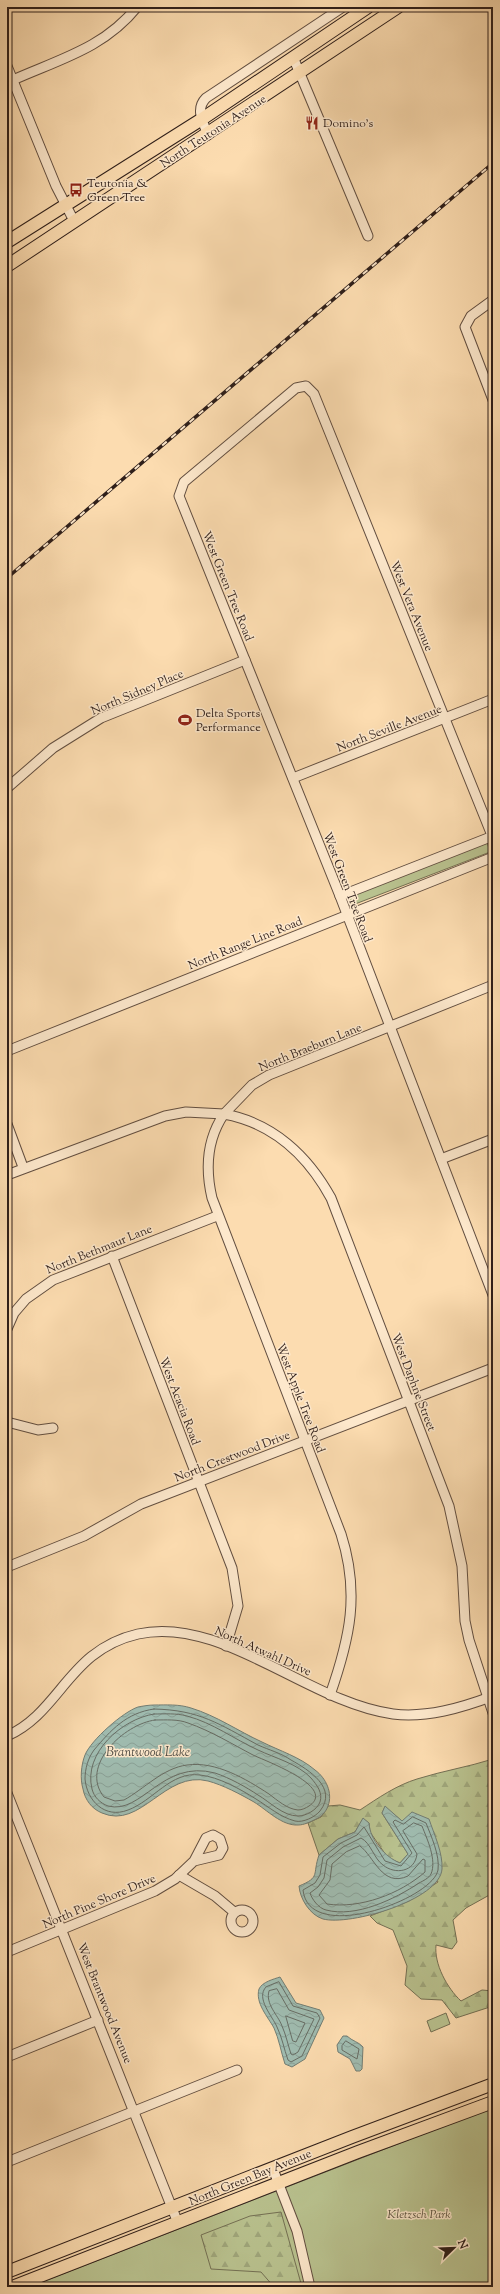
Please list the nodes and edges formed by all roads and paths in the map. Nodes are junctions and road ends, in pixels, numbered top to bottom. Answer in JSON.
{"nodes":[{"id":1,"x":137,"y":7,"type":"edge"},
{"id":2,"x":343,"y":7,"type":"edge"},
{"id":3,"x":368,"y":7,"type":"edge"},
{"id":4,"x":398,"y":7,"type":"edge"},
{"id":5,"x":293,"y":57,"type":"junction"},
{"id":6,"x":7,"y":66,"type":"edge"},
{"id":7,"x":300,"y":73,"type":"junction"},
{"id":8,"x":13,"y":80,"type":"junction"},
{"id":9,"x":202,"y":119,"type":"junction"},
{"id":10,"x":208,"y":135,"type":"junction"},
{"id":11,"x":66,"y":207,"type":"junction"},
{"id":12,"x":74,"y":221,"type":"junction"},
{"id":13,"x":368,"y":236,"type":"dead end"},
{"id":14,"x":7,"y":242,"type":"edge"},
{"id":15,"x":7,"y":266,"type":"edge"},
{"id":16,"x":493,"y":300,"type":"edge"},
{"id":17,"x":306,"y":386,"type":"joint"},
{"id":18,"x":493,"y":400,"type":"edge"},
{"id":19,"x":245,"y":660,"type":"junction"},
{"id":20,"x":493,"y":699,"type":"edge"},
{"id":21,"x":446,"y":718,"type":"junction"},
{"id":22,"x":293,"y":778,"type":"junction"},
{"id":23,"x":7,"y":788,"type":"edge"},
{"id":24,"x":493,"y":837,"type":"edge"},
{"id":25,"x":493,"y":857,"type":"edge"},
{"id":26,"x":340,"y":896,"type":"junction"},
{"id":27,"x":347,"y":915,"type":"junction"},
{"id":28,"x":493,"y":985,"type":"edge"},
{"id":29,"x":390,"y":1027,"type":"junction"},
{"id":30,"x":7,"y":1051,"type":"edge"},
{"id":31,"x":224,"y":1114,"type":"junction"},
{"id":32,"x":7,"y":1124,"type":"edge"},
{"id":33,"x":493,"y":1139,"type":"edge"},
{"id":34,"x":441,"y":1159,"type":"junction"},
{"id":35,"x":24,"y":1167,"type":"junction"},
{"id":36,"x":7,"y":1175,"type":"edge"},
{"id":37,"x":217,"y":1216,"type":"junction"},
{"id":38,"x":112,"y":1256,"type":"junction"},
{"id":39,"x":493,"y":1295,"type":"edge"},
{"id":40,"x":10,"y":1312,"type":"edge"},
{"id":41,"x":7,"y":1328,"type":"edge"},
{"id":42,"x":493,"y":1368,"type":"edge"},
{"id":43,"x":408,"y":1401,"type":"junction"},
{"id":44,"x":7,"y":1422,"type":"edge"},
{"id":45,"x":53,"y":1428,"type":"dead end"},
{"id":46,"x":305,"y":1441,"type":"junction"},
{"id":47,"x":198,"y":1482,"type":"junction"},
{"id":48,"x":7,"y":1567,"type":"edge"},
{"id":49,"x":226,"y":1646,"type":"junction"},
{"id":50,"x":330,"y":1695,"type":"junction"},
{"id":51,"x":490,"y":1697,"type":"edge"},
{"id":52,"x":493,"y":1713,"type":"edge"},
{"id":53,"x":7,"y":1736,"type":"edge"},
{"id":54,"x":7,"y":1793,"type":"edge"},
{"id":55,"x":194,"y":1861,"type":"dead end"},
{"id":56,"x":180,"y":1875,"type":"junction"},
{"id":57,"x":234,"y":1912,"type":"dead end"},
{"id":58,"x":63,"y":1930,"type":"junction"},
{"id":59,"x":7,"y":1952,"type":"edge"},
{"id":60,"x":98,"y":2020,"type":"junction"},
{"id":61,"x":7,"y":2056,"type":"edge"},
{"id":62,"x":237,"y":2070,"type":"dead end"},
{"id":63,"x":493,"y":2084,"type":"edge"},
{"id":64,"x":493,"y":2102,"type":"edge"},
{"id":65,"x":135,"y":2111,"type":"junction"},
{"id":66,"x":7,"y":2162,"type":"edge"},
{"id":67,"x":273,"y":2168,"type":"junction"},
{"id":68,"x":279,"y":2183,"type":"junction"},
{"id":69,"x":172,"y":2208,"type":"junction"},
{"id":70,"x":178,"y":2223,"type":"junction"},
{"id":71,"x":7,"y":2272,"type":"edge"},
{"id":72,"x":12,"y":2287,"type":"edge"},
{"id":73,"x":310,"y":2287,"type":"edge"}],
"edges":[{"from":1,"to":8,"type":"street"},
{"from":2,"to":9,"type":"street","name":"North Teutonia Avenue"},
{"from":3,"to":5,"type":"main road","name":"North Teutonia Avenue"},
{"from":4,"to":7,"type":"main road","name":"North Teutonia Avenue"},
{"from":5,"to":7,"type":"street"},
{"from":5,"to":9,"type":"main road","name":"North Teutonia Avenue"},
{"from":6,"to":8,"type":"street"},
{"from":7,"to":10,"type":"main road","name":"North Teutonia Avenue"},
{"from":7,"to":13,"type":"street"},
{"from":8,"to":11,"type":"street"},
{"from":9,"to":10,"type":"street"},
{"from":9,"to":11,"type":"main road","name":"North Teutonia Avenue"},
{"from":10,"to":12,"type":"main road","name":"North Teutonia Avenue"},
{"from":11,"to":12,"type":"street"},
{"from":11,"to":14,"type":"main road","name":"North Teutonia Avenue"},
{"from":12,"to":15,"type":"main road","name":"North Teutonia Avenue"},
{"from":16,"to":18,"type":"street"},
{"from":17,"to":19,"type":"street","name":"West Green Tree Road"},
{"from":17,"to":21,"type":"street","name":"West Vera Avenue"},
{"from":19,"to":22,"type":"street","name":"West Green Tree Road"},
{"from":19,"to":23,"type":"street","name":"North Sidney Place"},
{"from":20,"to":21,"type":"street","name":"North Seville Avenue"},
{"from":21,"to":22,"type":"street","name":"North Seville Avenue"},
{"from":21,"to":24,"type":"street","name":"West Vera Avenue"},
{"from":22,"to":26,"type":"street","name":"West Green Tree Road"},
{"from":24,"to":26,"type":"street"},
{"from":25,"to":27,"type":"street","name":"North Range Line Road"},
{"from":26,"to":27,"type":"street","name":"West Green Tree Road"},
{"from":27,"to":29,"type":"street","name":"West Green Tree Road"},
{"from":27,"to":30,"type":"street","name":"North Range Line Road"},
{"from":28,"to":29,"type":"street","name":"North Braeburn Lane"},
{"from":29,"to":31,"type":"street","name":"North Braeburn Lane"},
{"from":29,"to":34,"type":"street","name":"West Green Tree Road"},
{"from":31,"to":35,"type":"street"},
{"from":31,"to":37,"type":"street","name":"West Apple Tree Road"},
{"from":31,"to":43,"type":"street","name":"West Daphne Street"},
{"from":32,"to":35,"type":"street"},
{"from":33,"to":34,"type":"street"},
{"from":34,"to":39,"type":"street","name":"West Green Tree Road"},
{"from":35,"to":36,"type":"street"},
{"from":37,"to":38,"type":"street","name":"North Bethmaur Lane"},
{"from":37,"to":46,"type":"street","name":"West Apple Tree Road"},
{"from":38,"to":40,"type":"street","name":"North Bethmaur Lane"},
{"from":38,"to":47,"type":"street","name":"West Acacia Road"},
{"from":40,"to":41,"type":"street","name":"North Bethmaur Lane"},
{"from":42,"to":43,"type":"street","name":"North Crestwood Drive"},
{"from":43,"to":46,"type":"street","name":"North Crestwood Drive"},
{"from":43,"to":51,"type":"street","name":"West Daphne Street"},
{"from":44,"to":45,"type":"street"},
{"from":46,"to":47,"type":"street","name":"North Crestwood Drive"},
{"from":46,"to":50,"type":"street","name":"West Apple Tree Road"},
{"from":47,"to":48,"type":"street","name":"North Crestwood Drive"},
{"from":47,"to":49,"type":"street","name":"West Acacia Road"},
{"from":49,"to":50,"type":"street","name":"North Atwahl Drive"},
{"from":49,"to":53,"type":"street","name":"North Atwahl Drive"},
{"from":50,"to":51,"type":"street","name":"North Atwahl Drive"},
{"from":51,"to":52,"type":"street","name":"West Daphne Street"},
{"from":54,"to":58,"type":"street","name":"West Brantwood Avenue"},
{"from":55,"to":56,"type":"street","name":"North Pine Shore Drive"},
{"from":56,"to":57,"type":"street"},
{"from":56,"to":58,"type":"street","name":"North Pine Shore Drive"},
{"from":58,"to":59,"type":"street","name":"North Pine Shore Drive"},
{"from":58,"to":60,"type":"street","name":"West Brantwood Avenue"},
{"from":60,"to":61,"type":"street"},
{"from":60,"to":65,"type":"street","name":"West Brantwood Avenue"},
{"from":62,"to":65,"type":"street"},
{"from":63,"to":67,"type":"main road","name":"North Green Bay Avenue"},
{"from":64,"to":68,"type":"main road","name":"North Green Bay Avenue"},
{"from":65,"to":66,"type":"street"},
{"from":65,"to":69,"type":"street","name":"West Brantwood Avenue"},
{"from":67,"to":68,"type":"street"},
{"from":67,"to":69,"type":"main road","name":"North Green Bay Avenue"},
{"from":68,"to":70,"type":"main road","name":"North Green Bay Avenue"},
{"from":68,"to":73,"type":"street"},
{"from":69,"to":70,"type":"street","name":"West Brantwood Avenue"},
{"from":69,"to":71,"type":"main road","name":"North Green Bay Avenue"},
{"from":70,"to":72,"type":"main road","name":"North Green Bay Avenue"}]}
